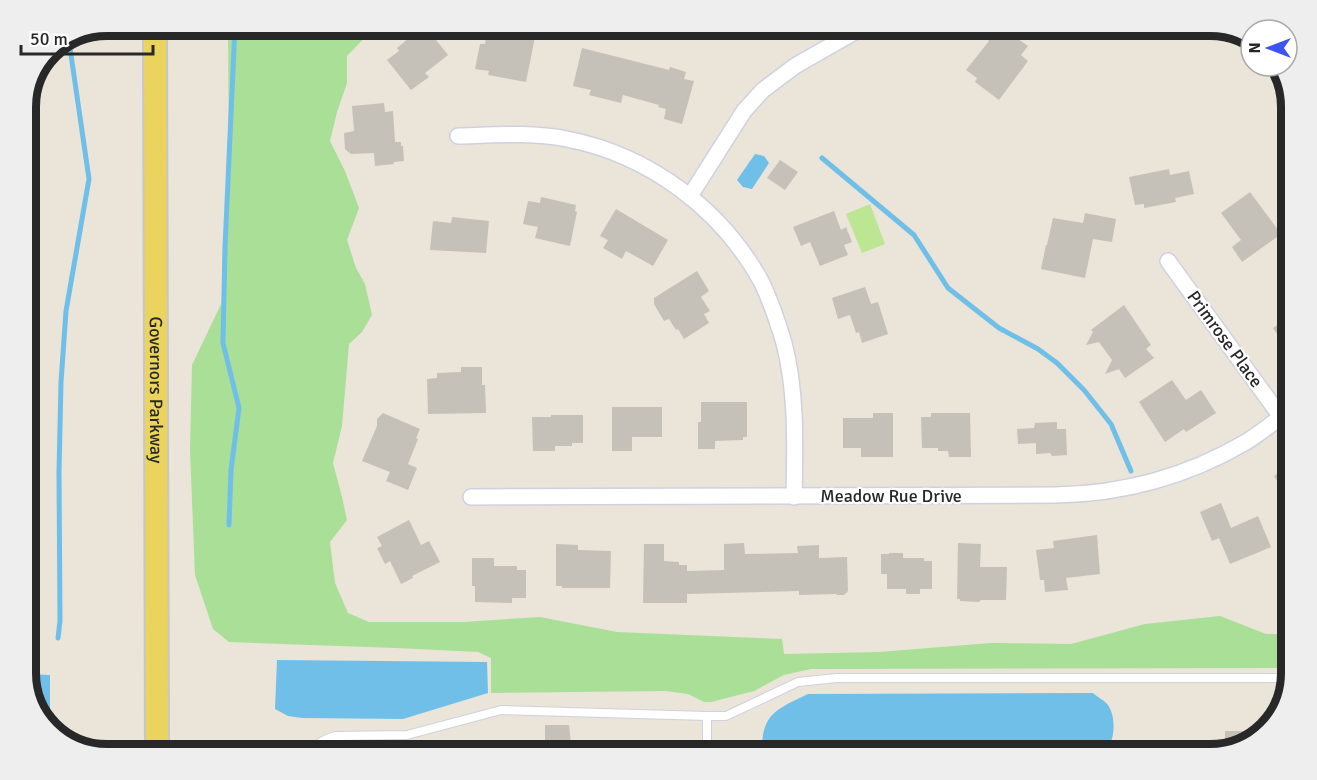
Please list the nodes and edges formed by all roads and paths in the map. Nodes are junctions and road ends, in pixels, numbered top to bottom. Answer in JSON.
{"nodes":[{"id":1,"x":155,"y":36,"type":"edge"},
{"id":2,"x":848,"y":36,"type":"edge"},
{"id":3,"x":458,"y":136,"type":"dead end"},
{"id":4,"x":690,"y":196,"type":"junction"},
{"id":5,"x":1168,"y":261,"type":"dead end"},
{"id":6,"x":1281,"y":407,"type":"edge"},
{"id":7,"x":1281,"y":417,"type":"edge"},
{"id":8,"x":471,"y":497,"type":"dead end"},
{"id":9,"x":794,"y":497,"type":"junction"},
{"id":10,"x":1280,"y":678,"type":"edge"},
{"id":11,"x":706,"y":716,"type":"junction"},
{"id":12,"x":157,"y":744,"type":"edge"},
{"id":13,"x":318,"y":744,"type":"edge"},
{"id":14,"x":707,"y":744,"type":"edge"}],
"edges":[{"from":1,"to":12,"type":"main road","name":"Governors Parkway"},
{"from":2,"to":4,"type":"street"},
{"from":3,"to":4,"type":"street"},
{"from":4,"to":9,"type":"street"},
{"from":5,"to":6,"type":"street","name":"Primrose Place"},
{"from":7,"to":9,"type":"street","name":"Meadow Rue Drive"},
{"from":8,"to":9,"type":"street","name":"Meadow Rue Drive"},
{"from":10,"to":11,"type":"lane"},
{"from":11,"to":13,"type":"lane"},
{"from":11,"to":14,"type":"lane"}]}
